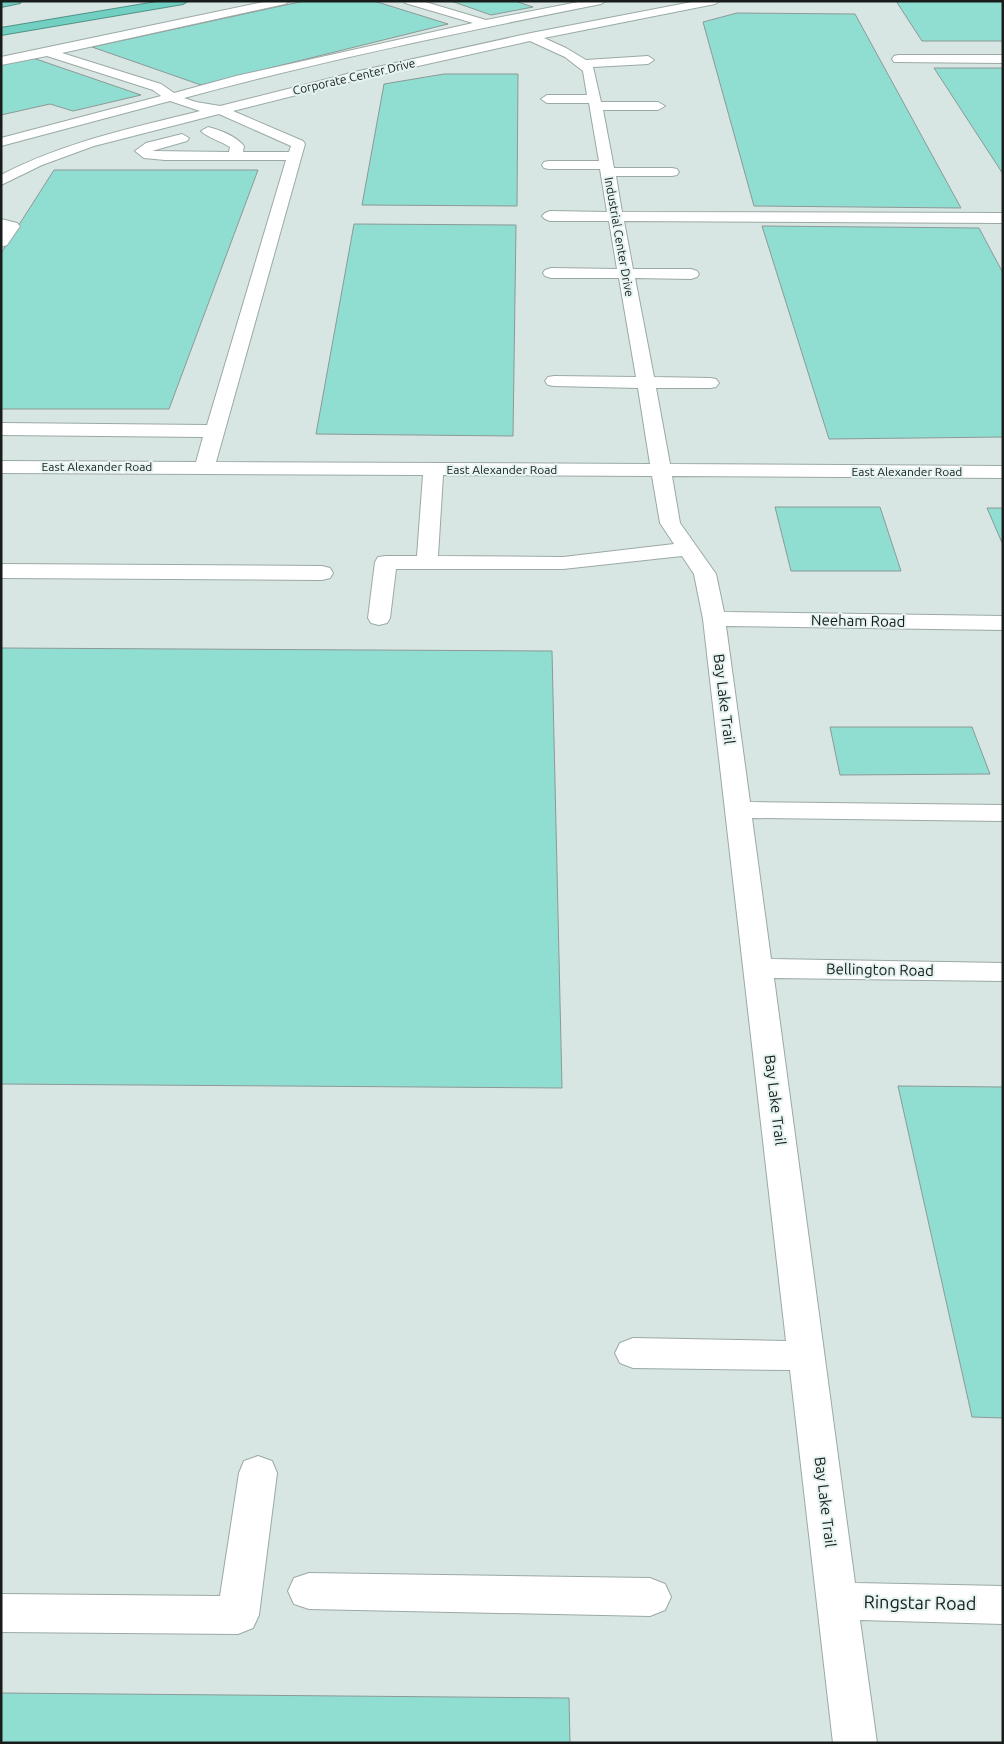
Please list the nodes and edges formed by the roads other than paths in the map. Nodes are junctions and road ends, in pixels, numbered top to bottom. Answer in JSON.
{"nodes":[{"id":1,"x":128,"y":1,"type":"edge"},
{"id":2,"x":183,"y":1,"type":"edge"},
{"id":3,"x":285,"y":1,"type":"edge"},
{"id":4,"x":409,"y":1,"type":"edge"},
{"id":5,"x":601,"y":1,"type":"edge"},
{"id":6,"x":715,"y":1,"type":"edge"},
{"id":7,"x":1,"y":4,"type":"edge"},
{"id":8,"x":18,"y":6,"type":"edge"},
{"id":9,"x":1,"y":15,"type":"edge"},
{"id":10,"x":488,"y":23,"type":"junction"},
{"id":11,"x":1,"y":27,"type":"edge"},
{"id":12,"x":1,"y":32,"type":"edge"},
{"id":13,"x":534,"y":37,"type":"junction"},
{"id":14,"x":48,"y":52,"type":"junction"},
{"id":15,"x":898,"y":59,"type":"dead end"},
{"id":16,"x":1003,"y":59,"type":"edge"},
{"id":17,"x":648,"y":60,"type":"dead end"},
{"id":18,"x":1,"y":61,"type":"edge"},
{"id":19,"x":583,"y":64,"type":"junction"},
{"id":20,"x":173,"y":98,"type":"junction"},
{"id":21,"x":547,"y":99,"type":"dead end"},
{"id":22,"x":595,"y":103,"type":"junction"},
{"id":23,"x":658,"y":106,"type":"dead end"},
{"id":24,"x":220,"y":110,"type":"junction"},
{"id":25,"x":246,"y":121,"type":"junction"},
{"id":26,"x":208,"y":131,"type":"junction"},
{"id":27,"x":1,"y":142,"type":"edge"},
{"id":28,"x":235,"y":156,"type":"junction"},
{"id":29,"x":295,"y":156,"type":"junction"},
{"id":30,"x":1,"y":164,"type":"edge"},
{"id":31,"x":548,"y":165,"type":"dead end"},
{"id":32,"x":27,"y":167,"type":"junction"},
{"id":33,"x":607,"y":168,"type":"junction"},
{"id":34,"x":672,"y":172,"type":"dead end"},
{"id":35,"x":1,"y":181,"type":"edge"},
{"id":36,"x":550,"y":216,"type":"dead end"},
{"id":37,"x":616,"y":217,"type":"junction"},
{"id":38,"x":1003,"y":218,"type":"edge"},
{"id":39,"x":1,"y":224,"type":"edge"},
{"id":40,"x":1,"y":242,"type":"edge"},
{"id":41,"x":551,"y":273,"type":"dead end"},
{"id":42,"x":626,"y":273,"type":"junction"},
{"id":43,"x":691,"y":274,"type":"dead end"},
{"id":44,"x":554,"y":381,"type":"dead end"},
{"id":45,"x":646,"y":382,"type":"junction"},
{"id":46,"x":710,"y":383,"type":"dead end"},
{"id":47,"x":1,"y":429,"type":"edge"},
{"id":48,"x":215,"y":431,"type":"junction"},
{"id":49,"x":1,"y":467,"type":"edge"},
{"id":50,"x":204,"y":468,"type":"junction"},
{"id":51,"x":433,"y":469,"type":"junction"},
{"id":52,"x":660,"y":470,"type":"junction"},
{"id":53,"x":1003,"y":472,"type":"edge"},
{"id":54,"x":688,"y":549,"type":"junction"},
{"id":55,"x":427,"y":562,"type":"junction"},
{"id":56,"x":1,"y":571,"type":"edge"},
{"id":57,"x":322,"y":573,"type":"dead end"},
{"id":58,"x":379,"y":618,"type":"dead end"},
{"id":59,"x":714,"y":619,"type":"junction"},
{"id":60,"x":1003,"y":623,"type":"edge"},
{"id":61,"x":738,"y":810,"type":"junction"},
{"id":62,"x":1003,"y":813,"type":"edge"},
{"id":63,"x":758,"y":968,"type":"junction"},
{"id":64,"x":1003,"y":972,"type":"edge"},
{"id":65,"x":633,"y":1353,"type":"dead end"},
{"id":66,"x":806,"y":1356,"type":"junction"},
{"id":67,"x":258,"y":1473,"type":"dead end"},
{"id":68,"x":309,"y":1591,"type":"dead end"},
{"id":69,"x":650,"y":1597,"type":"dead end"},
{"id":70,"x":837,"y":1601,"type":"junction"},
{"id":71,"x":1003,"y":1605,"type":"edge"},
{"id":72,"x":1,"y":1613,"type":"edge"},
{"id":73,"x":855,"y":1743,"type":"edge"}],
"edges":[{"from":1,"to":11,"type":"highway"},
{"from":2,"to":12,"type":"highway"},
{"from":3,"to":14,"type":"street"},
{"from":4,"to":10,"type":"street"},
{"from":5,"to":10,"type":"street"},
{"from":6,"to":13,"type":"street","name":"Corporate Center Drive"},
{"from":7,"to":8,"type":"highway"},
{"from":8,"to":9,"type":"highway"},
{"from":10,"to":13,"type":"street"},
{"from":10,"to":20,"type":"street"},
{"from":13,"to":19,"type":"street"},
{"from":13,"to":24,"type":"street","name":"Corporate Center Drive"},
{"from":14,"to":18,"type":"street"},
{"from":14,"to":20,"type":"street"},
{"from":15,"to":16,"type":"street"},
{"from":17,"to":19,"type":"street"},
{"from":19,"to":22,"type":"street","name":"Industrial Center Drive"},
{"from":20,"to":24,"type":"street"},
{"from":20,"to":27,"type":"street"},
{"from":21,"to":22,"type":"street"},
{"from":22,"to":23,"type":"street"},
{"from":22,"to":33,"type":"street","name":"Industrial Center Drive"},
{"from":24,"to":25,"type":"street"},
{"from":24,"to":32,"type":"street","name":"Corporate Center Drive"},
{"from":25,"to":26,"type":"street"},
{"from":25,"to":29,"type":"street"},
{"from":26,"to":28,"type":"street"},
{"from":26,"to":28,"type":"street"},
{"from":28,"to":29,"type":"street"},
{"from":29,"to":48,"type":"street"},
{"from":30,"to":32,"type":"street"},
{"from":31,"to":33,"type":"street"},
{"from":32,"to":35,"type":"street","name":"Corporate Center Drive"},
{"from":33,"to":34,"type":"street"},
{"from":33,"to":37,"type":"street","name":"Industrial Center Drive"},
{"from":36,"to":37,"type":"street"},
{"from":37,"to":38,"type":"street"},
{"from":37,"to":42,"type":"street","name":"Industrial Center Drive"},
{"from":39,"to":40,"type":"street"},
{"from":41,"to":42,"type":"street"},
{"from":42,"to":43,"type":"street"},
{"from":42,"to":45,"type":"street","name":"Industrial Center Drive"},
{"from":44,"to":45,"type":"street"},
{"from":45,"to":46,"type":"street"},
{"from":45,"to":52,"type":"street","name":"Industrial Center Drive"},
{"from":47,"to":48,"type":"street"},
{"from":48,"to":50,"type":"street"},
{"from":49,"to":50,"type":"street","name":"East Alexander Road"},
{"from":50,"to":51,"type":"street","name":"East Alexander Road"},
{"from":51,"to":52,"type":"street","name":"East Alexander Road"},
{"from":51,"to":55,"type":"street"},
{"from":52,"to":53,"type":"street","name":"East Alexander Road"},
{"from":52,"to":54,"type":"street","name":"Bay Lake Trail"},
{"from":54,"to":55,"type":"street"},
{"from":54,"to":59,"type":"street","name":"Bay Lake Trail"},
{"from":55,"to":58,"type":"street"},
{"from":56,"to":57,"type":"street"},
{"from":59,"to":60,"type":"street","name":"Neeham Road"},
{"from":59,"to":61,"type":"street","name":"Bay Lake Trail"},
{"from":61,"to":62,"type":"street"},
{"from":61,"to":63,"type":"street","name":"Bay Lake Trail"},
{"from":63,"to":64,"type":"street","name":"Bellington Road"},
{"from":63,"to":66,"type":"street","name":"Bay Lake Trail"},
{"from":65,"to":66,"type":"street"},
{"from":66,"to":70,"type":"street","name":"Bay Lake Trail"},
{"from":67,"to":72,"type":"street"},
{"from":68,"to":69,"type":"street"},
{"from":70,"to":71,"type":"street","name":"Ringstar Road"},
{"from":70,"to":73,"type":"street","name":"Bay Lake Trail"}]}
